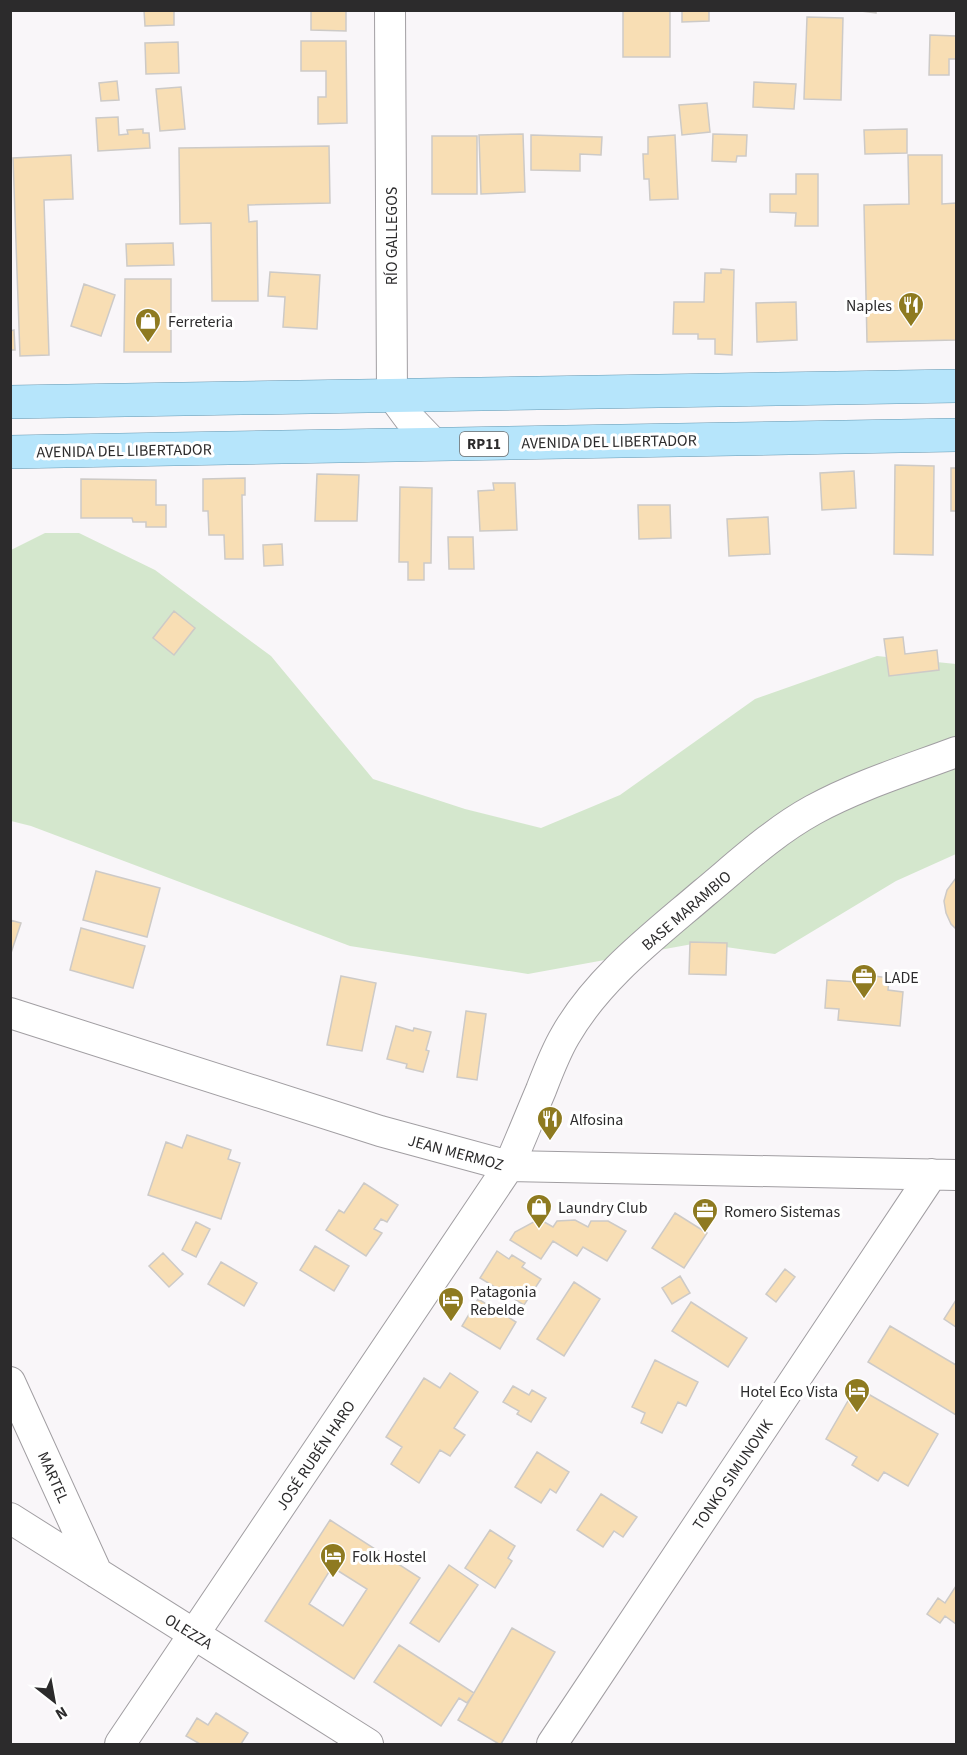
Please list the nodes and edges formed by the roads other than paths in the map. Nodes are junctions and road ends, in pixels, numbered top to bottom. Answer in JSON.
{"nodes":[{"id":1,"x":390,"y":10,"type":"edge"},
{"id":2,"x":957,"y":386,"type":"edge"},
{"id":3,"x":392,"y":395,"type":"junction"},
{"id":4,"x":10,"y":402,"type":"edge"},
{"id":5,"x":957,"y":435,"type":"edge"},
{"id":6,"x":435,"y":445,"type":"junction"},
{"id":7,"x":10,"y":452,"type":"edge"},
{"id":8,"x":957,"y":752,"type":"edge"},
{"id":9,"x":10,"y":1013,"type":"edge"},
{"id":10,"x":509,"y":1166,"type":"junction"},
{"id":11,"x":945,"y":1174,"type":"edge"},
{"id":12,"x":10,"y":1382,"type":"edge"},
{"id":13,"x":10,"y":1518,"type":"edge"},
{"id":14,"x":97,"y":1573,"type":"junction"},
{"id":15,"x":194,"y":1634,"type":"junction"},
{"id":16,"x":120,"y":1744,"type":"edge"},
{"id":17,"x":368,"y":1744,"type":"edge"},
{"id":18,"x":552,"y":1744,"type":"edge"}],
"edges":[{"from":1,"to":3,"type":"street","name":"RÍO GALLEGOS"},
{"from":2,"to":3,"type":"main road"},
{"from":3,"to":4,"type":"main road"},
{"from":3,"to":6,"type":"street"},
{"from":5,"to":6,"type":"main road","name":"AVENIDA DEL LIBERTADOR","number":"RP11"},
{"from":6,"to":7,"type":"main road","name":"AVENIDA DEL LIBERTADOR","number":"RP11"},
{"from":8,"to":10,"type":"street","name":"BASE MARAMBIO"},
{"from":9,"to":10,"type":"street","name":"JEAN MERMOZ"},
{"from":10,"to":11,"type":"street","name":"JEAN MERMOZ"},
{"from":10,"to":15,"type":"street","name":"JOSÉ RUBÉN HARO"},
{"from":11,"to":18,"type":"street","name":"TONKO SIMUNOVIK"},
{"from":12,"to":14,"type":"street","name":"MARTEL"},
{"from":13,"to":14,"type":"street","name":"OLEZZA"},
{"from":14,"to":15,"type":"street","name":"OLEZZA"},
{"from":15,"to":16,"type":"street","name":"JOSÉ RUBÉN HARO"},
{"from":15,"to":17,"type":"street","name":"OLEZZA"}]}
